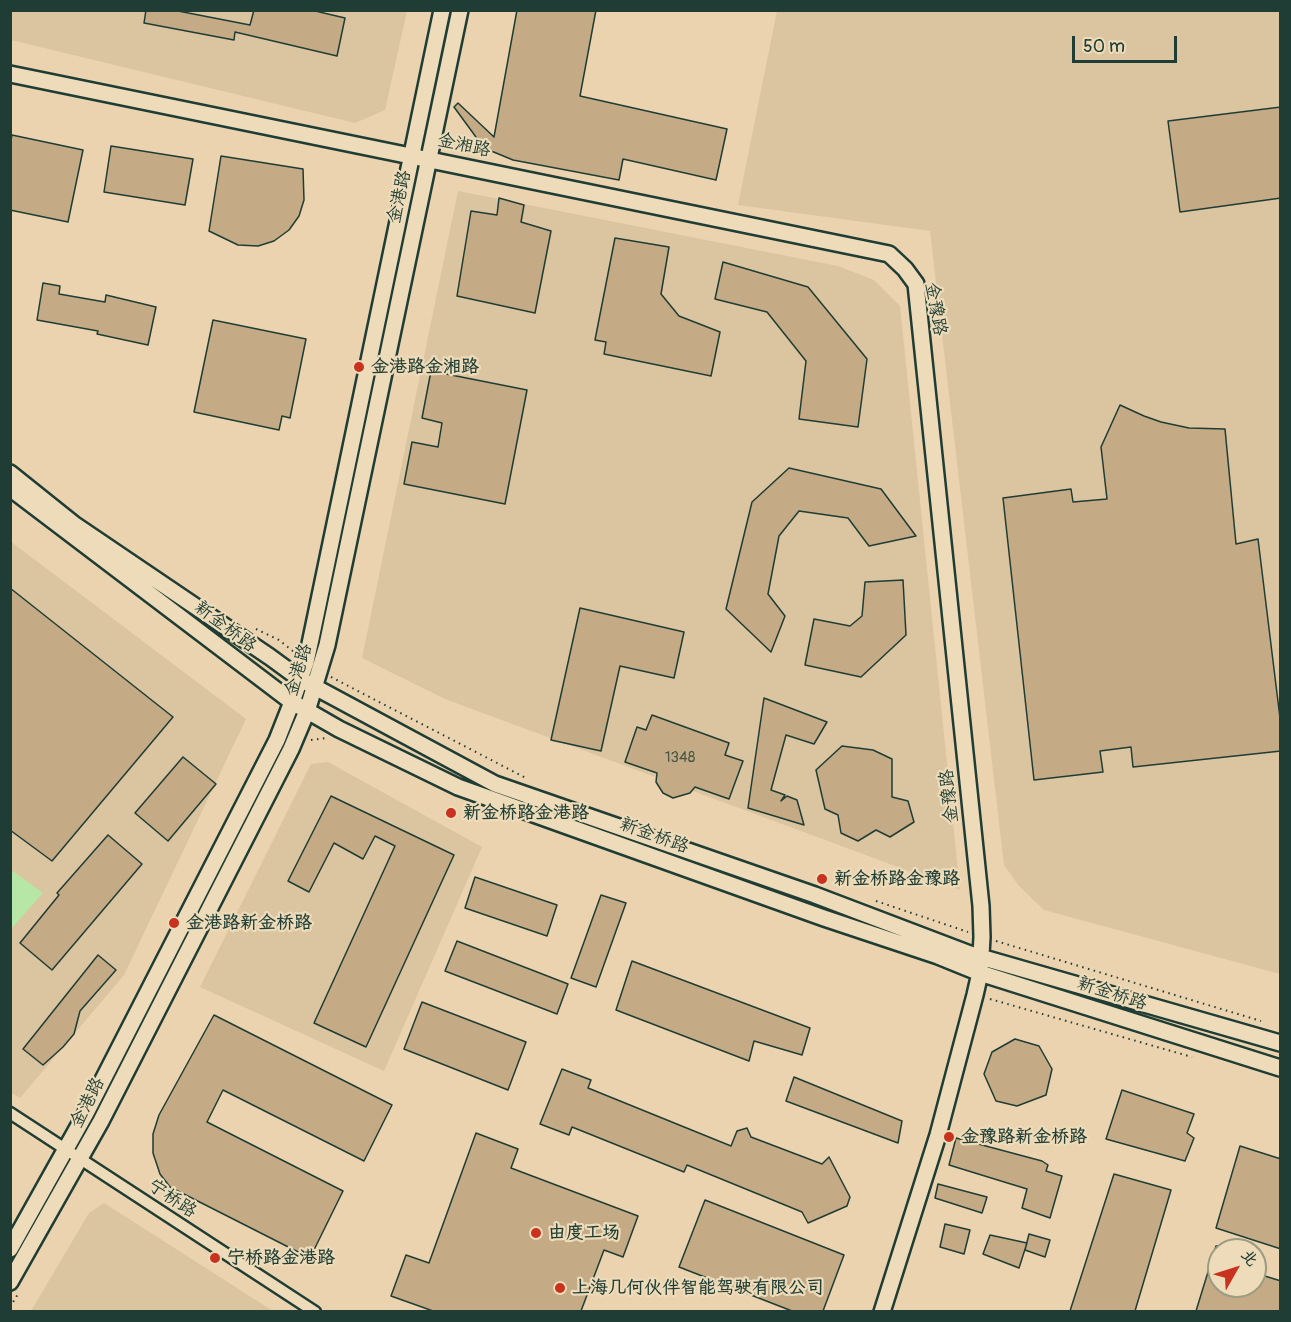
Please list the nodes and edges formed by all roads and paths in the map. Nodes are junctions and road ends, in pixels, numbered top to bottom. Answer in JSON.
{"nodes":[{"id":1,"x":442,"y":10,"type":"edge"},
{"id":2,"x":460,"y":10,"type":"edge"},
{"id":3,"x":10,"y":74,"type":"edge"},
{"id":4,"x":412,"y":155,"type":"junction"},
{"id":5,"x":428,"y":159,"type":"junction"},
{"id":6,"x":905,"y":269,"type":"joint"},
{"id":7,"x":10,"y":473,"type":"edge"},
{"id":8,"x":10,"y":488,"type":"edge"},
{"id":9,"x":250,"y":626,"type":"dead end"},
{"id":10,"x":295,"y":644,"type":"dead end"},
{"id":11,"x":293,"y":651,"type":"junction"},
{"id":12,"x":306,"y":662,"type":"junction"},
{"id":13,"x":320,"y":670,"type":"junction"},
{"id":14,"x":294,"y":675,"type":"junction"},
{"id":15,"x":315,"y":688,"type":"junction"},
{"id":16,"x":292,"y":702,"type":"junction"},
{"id":17,"x":307,"y":711,"type":"junction"},
{"id":18,"x":534,"y":782,"type":"dead end"},
{"id":19,"x":873,"y":900,"type":"dead end"},
{"id":20,"x":982,"y":937,"type":"junction"},
{"id":21,"x":980,"y":965,"type":"junction"},
{"id":22,"x":1269,"y":1024,"type":"dead end"},
{"id":23,"x":1281,"y":1043,"type":"edge"},
{"id":24,"x":1281,"y":1068,"type":"edge"},
{"id":25,"x":10,"y":1113,"type":"edge"},
{"id":26,"x":67,"y":1150,"type":"junction"},
{"id":27,"x":81,"y":1159,"type":"junction"},
{"id":28,"x":10,"y":1249,"type":"edge"},
{"id":29,"x":10,"y":1282,"type":"edge"},
{"id":30,"x":315,"y":1311,"type":"edge"},
{"id":31,"x":882,"y":1311,"type":"edge"}],
"edges":[{"from":1,"to":4,"type":"street","name":"金港路"},
{"from":2,"to":5,"type":"street","name":"金港路"},
{"from":3,"to":4,"type":"street","name":"金湘路"},
{"from":4,"to":5,"type":"street","name":"金湘路"},
{"from":4,"to":12,"type":"street","name":"金港路"},
{"from":5,"to":6,"type":"street","name":"金湘路"},
{"from":5,"to":13,"type":"street","name":"金港路"},
{"from":6,"to":20,"type":"street","name":"金豫路"},
{"from":7,"to":14,"type":"street","name":"新金桥路"},
{"from":8,"to":16,"type":"street","name":"新金桥路"},
{"from":9,"to":11,"type":"path"},
{"from":10,"to":11,"type":"path"},
{"from":11,"to":12,"type":"path"},
{"from":11,"to":14,"type":"path"},
{"from":12,"to":14,"type":"street","name":"金港路"},
{"from":13,"to":15,"type":"street","name":"金港路"},
{"from":13,"to":18,"type":"path"},
{"from":14,"to":15,"type":"street","name":"新金桥路"},
{"from":14,"to":16,"type":"street","name":"金港路"},
{"from":15,"to":17,"type":"street","name":"金港路"},
{"from":15,"to":21,"type":"street","name":"新金桥路"},
{"from":16,"to":17,"type":"street","name":"新金桥路"},
{"from":16,"to":26,"type":"street","name":"金港路"},
{"from":17,"to":21,"type":"street","name":"新金桥路"},
{"from":17,"to":27,"type":"street","name":"金港路"},
{"from":19,"to":20,"type":"path"},
{"from":20,"to":21,"type":"street","name":"金豫路"},
{"from":20,"to":22,"type":"path"},
{"from":21,"to":23,"type":"street","name":"新金桥路"},
{"from":21,"to":24,"type":"street","name":"新金桥路"},
{"from":21,"to":31,"type":"street","name":"金豫路"},
{"from":25,"to":26,"type":"street","name":"宁桥路"},
{"from":26,"to":27,"type":"street","name":"宁桥路"},
{"from":26,"to":28,"type":"street","name":"金港路"},
{"from":27,"to":29,"type":"street","name":"金港路"},
{"from":27,"to":30,"type":"street","name":"宁桥路"}]}
